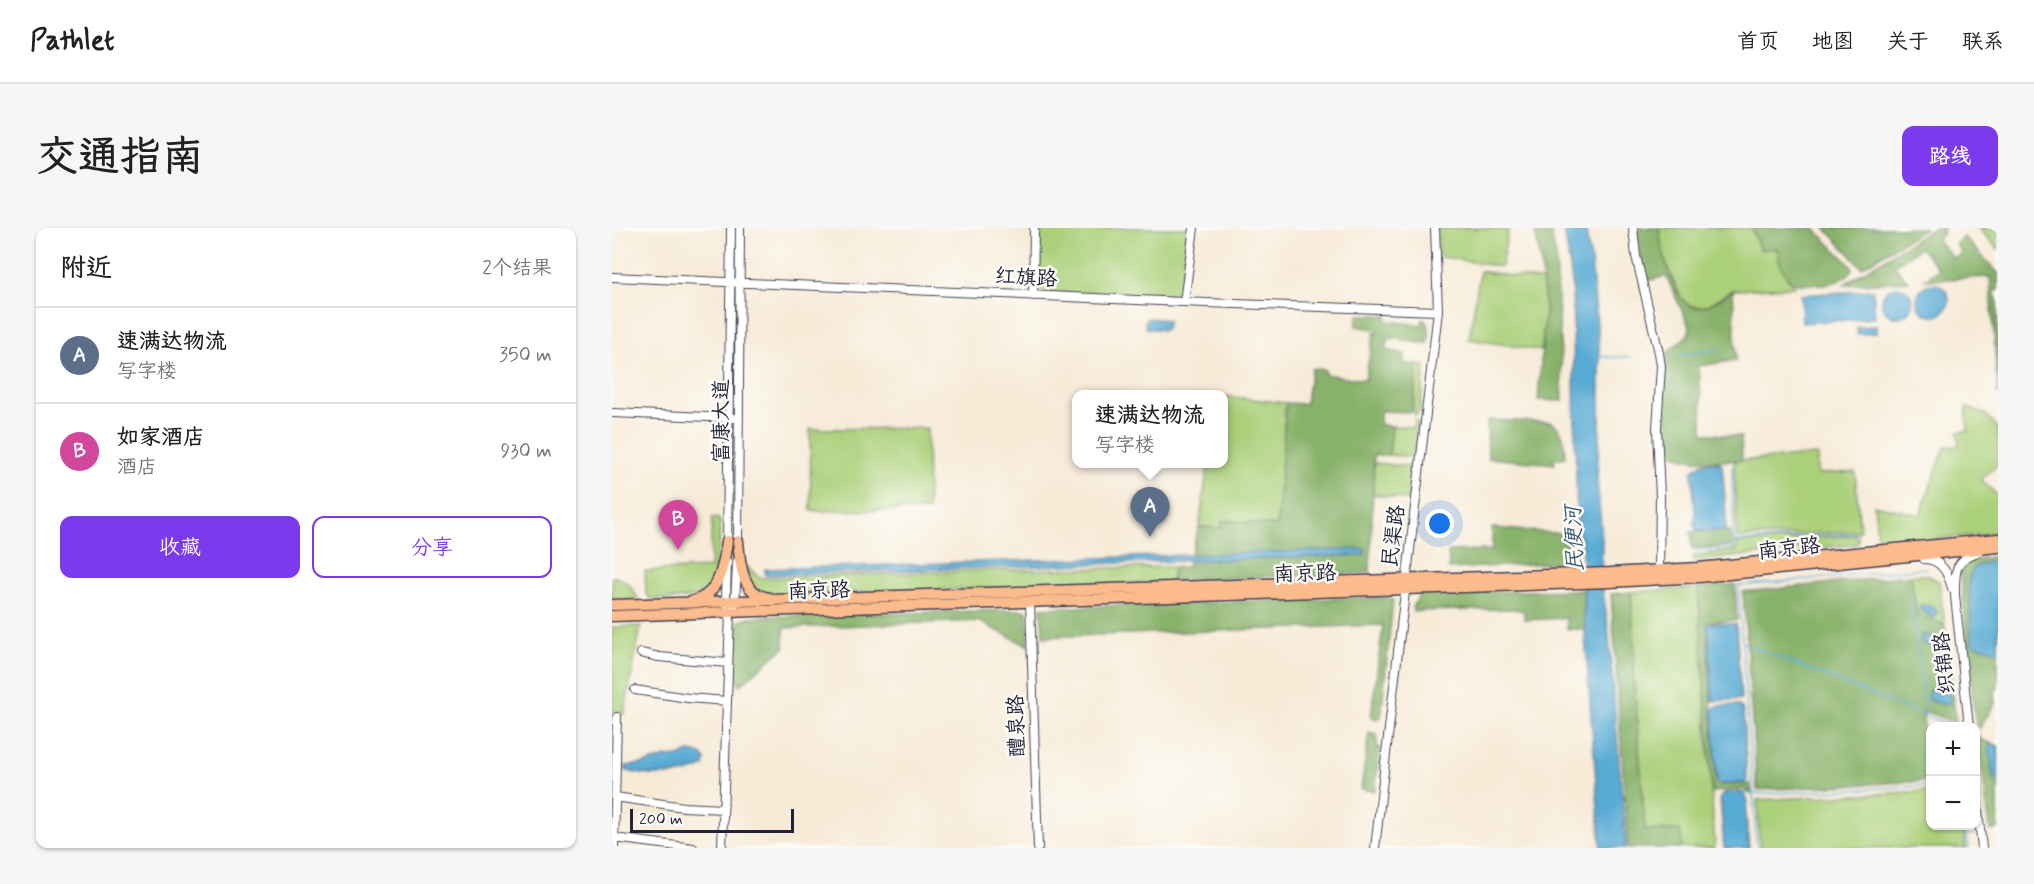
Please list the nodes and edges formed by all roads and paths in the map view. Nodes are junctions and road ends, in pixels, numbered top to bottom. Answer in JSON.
{"nodes":[{"id":1,"x":731,"y":228,"type":"edge"},
{"id":2,"x":740,"y":228,"type":"edge"},
{"id":3,"x":1034,"y":228,"type":"edge"},
{"id":4,"x":1194,"y":228,"type":"edge"},
{"id":5,"x":1435,"y":228,"type":"edge"},
{"id":6,"x":1633,"y":228,"type":"edge"},
{"id":7,"x":612,"y":277,"type":"edge"},
{"id":8,"x":730,"y":282,"type":"junction"},
{"id":9,"x":740,"y":283,"type":"junction"},
{"id":10,"x":1033,"y":296,"type":"junction"},
{"id":11,"x":1184,"y":302,"type":"junction"},
{"id":12,"x":1438,"y":311,"type":"junction"},
{"id":13,"x":612,"y":413,"type":"edge"},
{"id":14,"x":729,"y":418,"type":"junction"},
{"id":15,"x":739,"y":418,"type":"junction"},
{"id":16,"x":732,"y":541,"type":"junction"},
{"id":17,"x":1996,"y":545,"type":"edge"},
{"id":18,"x":1884,"y":557,"type":"junction"},
{"id":19,"x":1659,"y":570,"type":"junction"},
{"id":20,"x":1610,"y":577,"type":"junction"},
{"id":21,"x":1406,"y":584,"type":"junction"},
{"id":22,"x":1955,"y":596,"type":"junction"},
{"id":23,"x":791,"y":600,"type":"junction"},
{"id":24,"x":1030,"y":602,"type":"junction"},
{"id":25,"x":679,"y":604,"type":"junction"},
{"id":26,"x":612,"y":605,"type":"edge"},
{"id":27,"x":731,"y":606,"type":"junction"},
{"id":28,"x":612,"y":616,"type":"edge"},
{"id":29,"x":641,"y":653,"type":"dead end"},
{"id":30,"x":728,"y":663,"type":"junction"},
{"id":31,"x":635,"y":690,"type":"dead end"},
{"id":32,"x":727,"y":701,"type":"junction"},
{"id":33,"x":617,"y":717,"type":"dead end"},
{"id":34,"x":1969,"y":722,"type":"edge"},
{"id":35,"x":615,"y":797,"type":"junction"},
{"id":36,"x":723,"y":809,"type":"junction"},
{"id":37,"x":1980,"y":829,"type":"edge"},
{"id":38,"x":614,"y":838,"type":"junction"},
{"id":39,"x":614,"y":848,"type":"edge"},
{"id":40,"x":693,"y":848,"type":"edge"},
{"id":41,"x":722,"y":848,"type":"edge"},
{"id":42,"x":1038,"y":848,"type":"edge"},
{"id":43,"x":1375,"y":848,"type":"edge"},
{"id":44,"x":1982,"y":848,"type":"edge"}],
"edges":[{"from":1,"to":8,"type":"street","name":"富康大道"},
{"from":2,"to":9,"type":"street","name":"富康大道"},
{"from":3,"to":10,"type":"street"},
{"from":4,"to":11,"type":"street"},
{"from":5,"to":12,"type":"street","name":"民渠路"},
{"from":6,"to":19,"type":"street"},
{"from":7,"to":8,"type":"street","name":"红旗路"},
{"from":8,"to":9,"type":"street","name":"红旗路"},
{"from":8,"to":14,"type":"street","name":"富康大道"},
{"from":9,"to":10,"type":"street","name":"红旗路"},
{"from":9,"to":15,"type":"street","name":"富康大道"},
{"from":10,"to":11,"type":"street","name":"红旗路"},
{"from":11,"to":12,"type":"street","name":"红旗路"},
{"from":12,"to":21,"type":"street","name":"民渠路"},
{"from":13,"to":14,"type":"street"},
{"from":14,"to":15,"type":"street"},
{"from":14,"to":16,"type":"street","name":"富康大道"},
{"from":15,"to":16,"type":"street","name":"富康大道"},
{"from":16,"to":23,"type":"main road"},
{"from":16,"to":25,"type":"main road"},
{"from":16,"to":27,"type":"street","name":"富康大道"},
{"from":17,"to":18,"type":"main road","name":"南京路"},
{"from":17,"to":19,"type":"main road","name":"南京路"},
{"from":17,"to":22,"type":"street"},
{"from":18,"to":20,"type":"main road","name":"南京路"},
{"from":18,"to":22,"type":"street"},
{"from":19,"to":20,"type":"main road","name":"南京路"},
{"from":20,"to":21,"type":"main road","name":"南京路"},
{"from":21,"to":23,"type":"main road","name":"南京路"},
{"from":21,"to":24,"type":"main road","name":"南京路"},
{"from":21,"to":43,"type":"street","name":"民渠路"},
{"from":22,"to":34,"type":"street","name":"织锦路"},
{"from":23,"to":27,"type":"main road","name":"南京路"},
{"from":24,"to":27,"type":"main road","name":"南京路"},
{"from":24,"to":42,"type":"street","name":"醴泉路"},
{"from":25,"to":26,"type":"main road","name":"南京路"},
{"from":25,"to":27,"type":"main road","name":"南京路"},
{"from":27,"to":28,"type":"main road","name":"南京路"},
{"from":27,"to":30,"type":"street","name":"富康大道"},
{"from":29,"to":30,"type":"street"},
{"from":30,"to":32,"type":"street","name":"富康大道"},
{"from":31,"to":32,"type":"street"},
{"from":32,"to":36,"type":"street","name":"富康大道"},
{"from":33,"to":35,"type":"street"},
{"from":35,"to":36,"type":"street"},
{"from":35,"to":38,"type":"street"},
{"from":36,"to":41,"type":"street","name":"富康大道"},
{"from":37,"to":44,"type":"street"},
{"from":38,"to":39,"type":"street"},
{"from":38,"to":40,"type":"street"}]}
